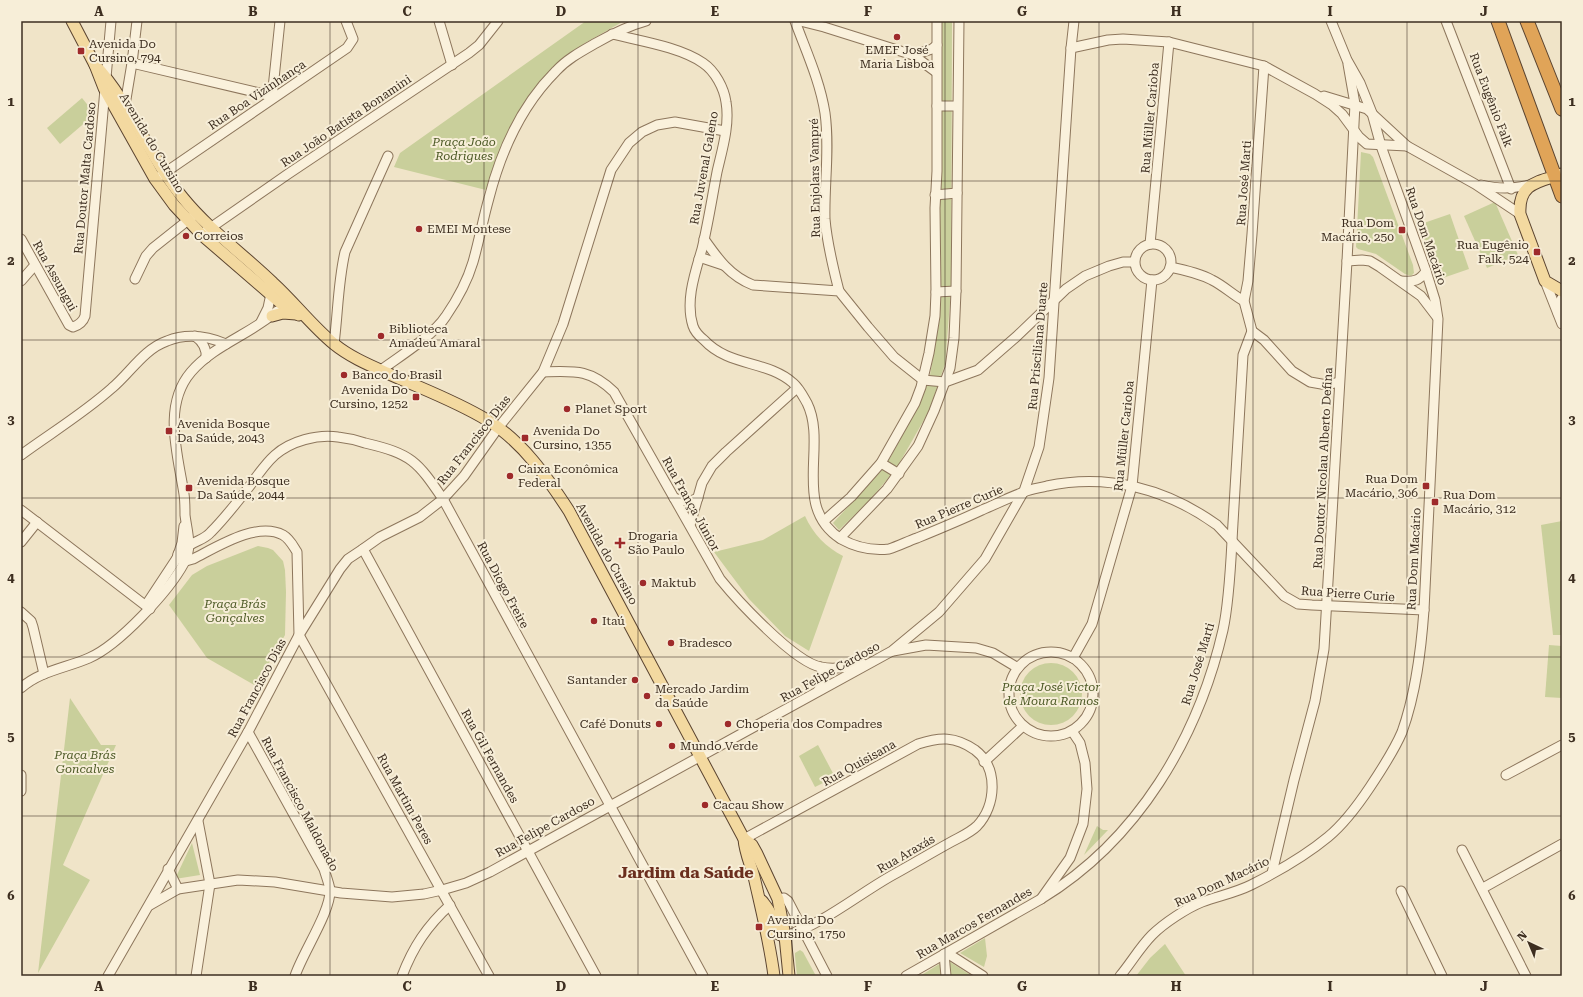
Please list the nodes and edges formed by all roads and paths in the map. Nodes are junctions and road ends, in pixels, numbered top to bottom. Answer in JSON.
{"nodes":[{"id":1,"x":72,"y":21,"type":"edge"},
{"id":2,"x":111,"y":21,"type":"edge"},
{"id":3,"x":137,"y":21,"type":"edge"},
{"id":4,"x":280,"y":21,"type":"edge"},
{"id":5,"x":346,"y":21,"type":"edge"},
{"id":6,"x":439,"y":21,"type":"edge"},
{"id":7,"x":498,"y":21,"type":"edge"},
{"id":8,"x":795,"y":21,"type":"edge"},
{"id":9,"x":800,"y":21,"type":"edge"},
{"id":10,"x":937,"y":21,"type":"edge"},
{"id":11,"x":959,"y":21,"type":"edge"},
{"id":12,"x":1074,"y":21,"type":"edge"},
{"id":13,"x":1331,"y":21,"type":"edge"},
{"id":14,"x":1446,"y":21,"type":"edge"},
{"id":15,"x":1498,"y":21,"type":"edge"},
{"id":16,"x":1527,"y":21,"type":"edge"},
{"id":17,"x":641,"y":22,"type":"edge"},
{"id":18,"x":612,"y":34,"type":"junction"},
{"id":19,"x":1169,"y":42,"type":"junction"},
{"id":20,"x":649,"y":44,"type":"junction"},
{"id":21,"x":937,"y":45,"type":"junction"},
{"id":22,"x":1071,"y":48,"type":"junction"},
{"id":23,"x":913,"y":55,"type":"junction"},
{"id":24,"x":1347,"y":60,"type":"junction"},
{"id":25,"x":132,"y":63,"type":"junction"},
{"id":26,"x":452,"y":65,"type":"junction"},
{"id":27,"x":1264,"y":66,"type":"junction"},
{"id":28,"x":936,"y":72,"type":"junction"},
{"id":29,"x":105,"y":82,"type":"junction"},
{"id":30,"x":1315,"y":94,"type":"junction"},
{"id":31,"x":272,"y":97,"type":"junction"},
{"id":32,"x":1355,"y":104,"type":"junction"},
{"id":33,"x":126,"y":106,"type":"junction"},
{"id":34,"x":937,"y":106,"type":"junction"},
{"id":35,"x":957,"y":106,"type":"junction"},
{"id":36,"x":1562,"y":109,"type":"edge"},
{"id":37,"x":1372,"y":113,"type":"junction"},
{"id":38,"x":122,"y":119,"type":"junction"},
{"id":39,"x":1354,"y":128,"type":"junction"},
{"id":40,"x":726,"y":131,"type":"junction"},
{"id":41,"x":1381,"y":146,"type":"junction"},
{"id":42,"x":1407,"y":146,"type":"junction"},
{"id":43,"x":388,"y":156,"type":"dead end"},
{"id":44,"x":165,"y":173,"type":"junction"},
{"id":45,"x":1558,"y":175,"type":"edge"},
{"id":46,"x":155,"y":179,"type":"junction"},
{"id":47,"x":1475,"y":184,"type":"junction"},
{"id":48,"x":1530,"y":185,"type":"junction"},
{"id":49,"x":1511,"y":189,"type":"junction"},
{"id":50,"x":957,"y":193,"type":"junction"},
{"id":51,"x":935,"y":195,"type":"junction"},
{"id":52,"x":1562,"y":196,"type":"edge"},
{"id":53,"x":1520,"y":214,"type":"junction"},
{"id":54,"x":192,"y":217,"type":"junction"},
{"id":55,"x":206,"y":231,"type":"junction"},
{"id":56,"x":21,"y":239,"type":"edge"},
{"id":57,"x":704,"y":239,"type":"junction"},
{"id":58,"x":1150,"y":244,"type":"junction"},
{"id":59,"x":699,"y":259,"type":"junction"},
{"id":60,"x":1347,"y":261,"type":"junction"},
{"id":61,"x":1134,"y":262,"type":"junction"},
{"id":62,"x":35,"y":265,"type":"junction"},
{"id":63,"x":723,"y":265,"type":"junction"},
{"id":64,"x":1170,"y":267,"type":"junction"},
{"id":65,"x":1426,"y":271,"type":"junction"},
{"id":66,"x":135,"y":279,"type":"dead end"},
{"id":67,"x":21,"y":280,"type":"edge"},
{"id":68,"x":1152,"y":280,"type":"junction"},
{"id":69,"x":1545,"y":280,"type":"junction"},
{"id":70,"x":1401,"y":281,"type":"junction"},
{"id":71,"x":273,"y":282,"type":"junction"},
{"id":72,"x":839,"y":291,"type":"junction"},
{"id":73,"x":956,"y":291,"type":"junction"},
{"id":74,"x":1562,"y":291,"type":"edge"},
{"id":75,"x":936,"y":292,"type":"junction"},
{"id":76,"x":271,"y":295,"type":"junction"},
{"id":77,"x":1562,"y":298,"type":"edge"},
{"id":78,"x":284,"y":299,"type":"junction"},
{"id":79,"x":1054,"y":299,"type":"junction"},
{"id":80,"x":1244,"y":301,"type":"junction"},
{"id":81,"x":1558,"y":314,"type":"junction"},
{"id":82,"x":272,"y":316,"type":"junction"},
{"id":83,"x":303,"y":317,"type":"junction"},
{"id":84,"x":1438,"y":319,"type":"junction"},
{"id":85,"x":261,"y":323,"type":"junction"},
{"id":86,"x":1562,"y":324,"type":"edge"},
{"id":87,"x":69,"y":325,"type":"joint"},
{"id":88,"x":1252,"y":331,"type":"junction"},
{"id":89,"x":196,"y":336,"type":"junction"},
{"id":90,"x":226,"y":344,"type":"junction"},
{"id":91,"x":334,"y":344,"type":"junction"},
{"id":92,"x":206,"y":358,"type":"junction"},
{"id":93,"x":381,"y":370,"type":"junction"},
{"id":94,"x":543,"y":372,"type":"junction"},
{"id":95,"x":923,"y":380,"type":"junction"},
{"id":96,"x":945,"y":382,"type":"junction"},
{"id":97,"x":1339,"y":382,"type":"junction"},
{"id":98,"x":797,"y":388,"type":"junction"},
{"id":99,"x":498,"y":428,"type":"junction"},
{"id":100,"x":21,"y":455,"type":"edge"},
{"id":101,"x":881,"y":463,"type":"junction"},
{"id":102,"x":899,"y":474,"type":"junction"},
{"id":103,"x":1132,"y":486,"type":"junction"},
{"id":104,"x":1024,"y":491,"type":"junction"},
{"id":105,"x":674,"y":498,"type":"junction"},
{"id":106,"x":698,"y":498,"type":"junction"},
{"id":107,"x":443,"y":499,"type":"junction"},
{"id":108,"x":21,"y":510,"type":"edge"},
{"id":109,"x":186,"y":515,"type":"junction"},
{"id":110,"x":824,"y":521,"type":"junction"},
{"id":111,"x":37,"y":522,"type":"junction"},
{"id":112,"x":690,"y":525,"type":"junction"},
{"id":113,"x":215,"y":528,"type":"junction"},
{"id":114,"x":840,"y":538,"type":"junction"},
{"id":115,"x":1232,"y":540,"type":"junction"},
{"id":116,"x":21,"y":542,"type":"edge"},
{"id":117,"x":190,"y":545,"type":"junction"},
{"id":118,"x":220,"y":546,"type":"junction"},
{"id":119,"x":362,"y":548,"type":"junction"},
{"id":120,"x":180,"y":558,"type":"junction"},
{"id":121,"x":1327,"y":605,"type":"junction"},
{"id":122,"x":147,"y":609,"type":"junction"},
{"id":123,"x":1424,"y":610,"type":"junction"},
{"id":124,"x":21,"y":612,"type":"edge"},
{"id":125,"x":916,"y":633,"type":"junction"},
{"id":126,"x":299,"y":635,"type":"junction"},
{"id":127,"x":926,"y":645,"type":"junction"},
{"id":128,"x":892,"y":651,"type":"junction"},
{"id":129,"x":1073,"y":658,"type":"junction"},
{"id":130,"x":874,"y":661,"type":"junction"},
{"id":131,"x":820,"y":667,"type":"junction"},
{"id":132,"x":1018,"y":668,"type":"junction"},
{"id":133,"x":44,"y":674,"type":"junction"},
{"id":134,"x":21,"y":688,"type":"edge"},
{"id":135,"x":816,"y":694,"type":"junction"},
{"id":136,"x":1024,"y":726,"type":"junction"},
{"id":137,"x":1072,"y":731,"type":"junction"},
{"id":138,"x":248,"y":732,"type":"junction"},
{"id":139,"x":1562,"y":745,"type":"edge"},
{"id":140,"x":701,"y":755,"type":"junction"},
{"id":141,"x":984,"y":762,"type":"junction"},
{"id":142,"x":21,"y":775,"type":"edge"},
{"id":143,"x":1506,"y":775,"type":"dead end"},
{"id":144,"x":21,"y":791,"type":"edge"},
{"id":145,"x":609,"y":806,"type":"junction"},
{"id":146,"x":198,"y":821,"type":"junction"},
{"id":147,"x":744,"y":839,"type":"junction"},
{"id":148,"x":1562,"y":844,"type":"edge"},
{"id":149,"x":1462,"y":850,"type":"dead end"},
{"id":150,"x":528,"y":851,"type":"junction"},
{"id":151,"x":168,"y":869,"type":"junction"},
{"id":152,"x":1272,"y":873,"type":"junction"},
{"id":153,"x":210,"y":884,"type":"junction"},
{"id":154,"x":1483,"y":888,"type":"junction"},
{"id":155,"x":178,"y":889,"type":"junction"},
{"id":156,"x":442,"y":890,"type":"junction"},
{"id":157,"x":330,"y":891,"type":"junction"},
{"id":158,"x":1401,"y":891,"type":"dead end"},
{"id":159,"x":759,"y":898,"type":"junction"},
{"id":160,"x":1041,"y":899,"type":"junction"},
{"id":161,"x":778,"y":900,"type":"junction"},
{"id":162,"x":150,"y":905,"type":"junction"},
{"id":163,"x":450,"y":905,"type":"junction"},
{"id":164,"x":803,"y":930,"type":"junction"},
{"id":165,"x":785,"y":936,"type":"junction"},
{"id":166,"x":946,"y":954,"type":"junction"},
{"id":167,"x":108,"y":976,"type":"edge"},
{"id":168,"x":196,"y":976,"type":"edge"},
{"id":169,"x":294,"y":976,"type":"edge"},
{"id":170,"x":402,"y":976,"type":"edge"},
{"id":171,"x":489,"y":976,"type":"edge"},
{"id":172,"x":596,"y":976,"type":"edge"},
{"id":173,"x":703,"y":976,"type":"edge"},
{"id":174,"x":774,"y":976,"type":"edge"},
{"id":175,"x":789,"y":976,"type":"edge"},
{"id":176,"x":827,"y":976,"type":"edge"},
{"id":177,"x":906,"y":976,"type":"edge"},
{"id":178,"x":946,"y":976,"type":"edge"},
{"id":179,"x":983,"y":976,"type":"edge"},
{"id":180,"x":1120,"y":976,"type":"edge"},
{"id":181,"x":1442,"y":976,"type":"edge"},
{"id":182,"x":1526,"y":976,"type":"edge"}],
"edges":[{"from":1,"to":29,"type":"main road","name":"Avenida do Cursino"},
{"from":2,"to":29,"type":"street","name":"Rua Doutor Malta Cardoso"},
{"from":3,"to":25,"type":"street"},
{"from":4,"to":31,"type":"street"},
{"from":5,"to":31,"type":"street","name":"Rua Boa Vizinhança"},
{"from":6,"to":26,"type":"street"},
{"from":7,"to":26,"type":"street","name":"Rua João Batista Bonamini"},
{"from":8,"to":72,"type":"street","name":"Rua Enjolars Vampré"},
{"from":9,"to":23,"type":"street"},
{"from":10,"to":21,"type":"street"},
{"from":11,"to":35,"type":"street"},
{"from":12,"to":22,"type":"street","name":"Rua Prisciliana Duarte"},
{"from":13,"to":24,"type":"street","name":"Rua Dom Macário"},
{"from":14,"to":49,"type":"street","name":"Rua Eugênio Falk"},
{"from":15,"to":45,"type":"highway"},
{"from":16,"to":36,"type":"highway"},
{"from":17,"to":18,"type":"street"},
{"from":17,"to":20,"type":"street"},
{"from":18,"to":20,"type":"street","name":"Rua Juvenal Galeno"},
{"from":18,"to":93,"type":"street"},
{"from":19,"to":22,"type":"street"},
{"from":19,"to":27,"type":"street"},
{"from":19,"to":58,"type":"street","name":"Rua Müller Carioba"},
{"from":20,"to":40,"type":"street","name":"Rua Juvenal Galeno"},
{"from":21,"to":23,"type":"street"},
{"from":21,"to":28,"type":"street"},
{"from":22,"to":79,"type":"street","name":"Rua Prisciliana Duarte"},
{"from":23,"to":28,"type":"street"},
{"from":24,"to":32,"type":"street","name":"Rua Doutor Nicolau Alberto Defina"},
{"from":24,"to":37,"type":"street","name":"Rua Dom Macário"},
{"from":25,"to":31,"type":"street"},
{"from":25,"to":33,"type":"street"},
{"from":26,"to":55,"type":"street","name":"Rua João Batista Bonamini"},
{"from":27,"to":30,"type":"street"},
{"from":27,"to":80,"type":"street","name":"Rua José Marti"},
{"from":28,"to":34,"type":"street"},
{"from":29,"to":33,"type":"main road","name":"Avenida do Cursino"},
{"from":29,"to":38,"type":"main road","name":"Avenida do Cursino"},
{"from":29,"to":87,"type":"street","name":"Rua Doutor Malta Cardoso"},
{"from":30,"to":32,"type":"street"},
{"from":30,"to":39,"type":"street"},
{"from":31,"to":44,"type":"street","name":"Rua Boa Vizinhança"},
{"from":32,"to":37,"type":"street"},
{"from":32,"to":39,"type":"street","name":"Rua Doutor Nicolau Alberto Defina"},
{"from":33,"to":38,"type":"street"},
{"from":33,"to":44,"type":"main road","name":"Avenida do Cursino"},
{"from":34,"to":35,"type":"street"},
{"from":34,"to":51,"type":"street"},
{"from":35,"to":50,"type":"street"},
{"from":37,"to":41,"type":"street","name":"Rua Dom Macário"},
{"from":37,"to":42,"type":"street"},
{"from":38,"to":46,"type":"main road","name":"Avenida do Cursino"},
{"from":39,"to":41,"type":"street"},
{"from":39,"to":60,"type":"street","name":"Rua Doutor Nicolau Alberto Defina"},
{"from":40,"to":57,"type":"street","name":"Rua Juvenal Galeno"},
{"from":40,"to":94,"type":"street","name":"Rua Francisco Dias"},
{"from":41,"to":42,"type":"street"},
{"from":41,"to":65,"type":"street","name":"Rua Dom Macário"},
{"from":42,"to":47,"type":"street"},
{"from":43,"to":91,"type":"street"},
{"from":44,"to":46,"type":"street","name":"Rua Boa Vizinhança"},
{"from":44,"to":54,"type":"main road","name":"Avenida do Cursino"},
{"from":45,"to":48,"type":"main road"},
{"from":45,"to":52,"type":"highway"},
{"from":46,"to":54,"type":"main road","name":"Avenida do Cursino"},
{"from":47,"to":49,"type":"street"},
{"from":47,"to":53,"type":"street"},
{"from":48,"to":49,"type":"street"},
{"from":48,"to":53,"type":"main road"},
{"from":50,"to":51,"type":"street"},
{"from":50,"to":73,"type":"street"},
{"from":51,"to":75,"type":"street"},
{"from":53,"to":69,"type":"main road"},
{"from":54,"to":55,"type":"main road","name":"Avenida do Cursino"},
{"from":54,"to":66,"type":"street"},
{"from":55,"to":71,"type":"main road","name":"Avenida do Cursino"},
{"from":55,"to":76,"type":"main road","name":"Avenida do Cursino"},
{"from":56,"to":62,"type":"street","name":"Rua Assungui"},
{"from":57,"to":59,"type":"street","name":"Rua Pierre Curie"},
{"from":57,"to":63,"type":"street","name":"Rua Juvenal Galeno"},
{"from":58,"to":61,"type":"street"},
{"from":58,"to":64,"type":"street"},
{"from":59,"to":63,"type":"street","name":"Rua Juvenal Galeno"},
{"from":59,"to":98,"type":"street","name":"Rua Pierre Curie"},
{"from":60,"to":70,"type":"street"},
{"from":60,"to":97,"type":"street","name":"Rua Doutor Nicolau Alberto Defina"},
{"from":61,"to":68,"type":"street"},
{"from":61,"to":79,"type":"street"},
{"from":62,"to":67,"type":"street"},
{"from":62,"to":87,"type":"street","name":"Rua Assungui"},
{"from":63,"to":72,"type":"street","name":"Rua Juvenal Galeno"},
{"from":64,"to":68,"type":"street"},
{"from":64,"to":80,"type":"street"},
{"from":65,"to":70,"type":"street"},
{"from":65,"to":84,"type":"street","name":"Rua Dom Macário"},
{"from":68,"to":103,"type":"street","name":"Rua Müller Carioba"},
{"from":69,"to":74,"type":"main road"},
{"from":69,"to":81,"type":"street"},
{"from":70,"to":84,"type":"street"},
{"from":71,"to":76,"type":"street"},
{"from":71,"to":78,"type":"main road","name":"Avenida do Cursino"},
{"from":72,"to":95,"type":"street"},
{"from":73,"to":75,"type":"street"},
{"from":73,"to":96,"type":"street"},
{"from":75,"to":95,"type":"street"},
{"from":76,"to":78,"type":"main road","name":"Avenida do Cursino"},
{"from":76,"to":85,"type":"street"},
{"from":77,"to":81,"type":"street"},
{"from":78,"to":82,"type":"street"},
{"from":78,"to":83,"type":"main road","name":"Avenida do Cursino"},
{"from":79,"to":96,"type":"street"},
{"from":79,"to":104,"type":"street","name":"Rua Prisciliana Duarte"},
{"from":80,"to":88,"type":"street"},
{"from":81,"to":86,"type":"street"},
{"from":82,"to":83,"type":"main road"},
{"from":82,"to":85,"type":"street"},
{"from":83,"to":91,"type":"main road","name":"Avenida do Cursino"},
{"from":84,"to":123,"type":"street","name":"Rua Dom Macário"},
{"from":85,"to":90,"type":"street"},
{"from":88,"to":97,"type":"street"},
{"from":88,"to":115,"type":"street","name":"Rua José Marti"},
{"from":89,"to":90,"type":"street"},
{"from":89,"to":92,"type":"street"},
{"from":89,"to":100,"type":"street"},
{"from":90,"to":92,"type":"street"},
{"from":91,"to":93,"type":"main road","name":"Avenida do Cursino"},
{"from":92,"to":109,"type":"street"},
{"from":93,"to":99,"type":"main road","name":"Avenida do Cursino"},
{"from":94,"to":99,"type":"street","name":"Rua Francisco Dias"},
{"from":94,"to":105,"type":"street","name":"Rua França Júnior"},
{"from":95,"to":96,"type":"street"},
{"from":95,"to":101,"type":"street"},
{"from":96,"to":102,"type":"street"},
{"from":97,"to":121,"type":"street","name":"Rua Doutor Nicolau Alberto Defina"},
{"from":98,"to":106,"type":"street"},
{"from":98,"to":110,"type":"street","name":"Rua Pierre Curie"},
{"from":99,"to":107,"type":"street","name":"Rua Francisco Dias"},
{"from":99,"to":140,"type":"main road","name":"Avenida do Cursino"},
{"from":101,"to":102,"type":"street"},
{"from":101,"to":110,"type":"street"},
{"from":102,"to":114,"type":"street"},
{"from":103,"to":104,"type":"street","name":"Rua Pierre Curie"},
{"from":103,"to":115,"type":"street","name":"Rua Pierre Curie"},
{"from":103,"to":129,"type":"street","name":"Rua Müller Carioba"},
{"from":104,"to":114,"type":"street","name":"Rua Pierre Curie"},
{"from":104,"to":125,"type":"street","name":"Rua Prisciliana Duarte"},
{"from":105,"to":106,"type":"street"},
{"from":105,"to":112,"type":"street","name":"Rua França Júnior"},
{"from":106,"to":112,"type":"street"},
{"from":107,"to":113,"type":"street","name":"Rua Diogo Freire"},
{"from":107,"to":119,"type":"street","name":"Rua Francisco Dias"},
{"from":107,"to":145,"type":"street","name":"Rua Diogo Freire"},
{"from":108,"to":111,"type":"street"},
{"from":109,"to":117,"type":"street"},
{"from":109,"to":120,"type":"street"},
{"from":110,"to":114,"type":"street","name":"Rua Pierre Curie"},
{"from":111,"to":116,"type":"street"},
{"from":111,"to":122,"type":"street"},
{"from":112,"to":131,"type":"street","name":"Rua França Júnior"},
{"from":113,"to":117,"type":"street","name":"Rua Diogo Freire"},
{"from":113,"to":118,"type":"street"},
{"from":115,"to":121,"type":"street","name":"Rua Pierre Curie"},
{"from":115,"to":160,"type":"street","name":"Rua José Marti"},
{"from":117,"to":120,"type":"street"},
{"from":118,"to":120,"type":"street"},
{"from":118,"to":126,"type":"street"},
{"from":119,"to":126,"type":"street","name":"Rua Francisco Dias"},
{"from":119,"to":150,"type":"street","name":"Rua Gil Fernandes"},
{"from":120,"to":122,"type":"street"},
{"from":121,"to":123,"type":"street","name":"Rua Pierre Curie"},
{"from":121,"to":152,"type":"street","name":"Rua Doutor Nicolau Alberto Defina"},
{"from":122,"to":133,"type":"street"},
{"from":123,"to":152,"type":"street","name":"Rua Dom Macário"},
{"from":124,"to":133,"type":"street"},
{"from":125,"to":127,"type":"street"},
{"from":125,"to":128,"type":"street","name":"Rua Felipe Cardoso"},
{"from":126,"to":138,"type":"street","name":"Rua Francisco Dias"},
{"from":126,"to":156,"type":"street","name":"Rua Martim Peres"},
{"from":127,"to":128,"type":"street","name":"Rua Felipe Cardoso"},
{"from":127,"to":132,"type":"street","name":"Rua Felipe Cardoso"},
{"from":128,"to":130,"type":"street","name":"Rua Felipe Cardoso"},
{"from":129,"to":132,"type":"street"},
{"from":129,"to":137,"type":"street"},
{"from":130,"to":131,"type":"street","name":"Rua França Júnior"},
{"from":130,"to":135,"type":"street","name":"Rua Felipe Cardoso"},
{"from":131,"to":135,"type":"street"},
{"from":132,"to":136,"type":"street"},
{"from":133,"to":134,"type":"street"},
{"from":135,"to":140,"type":"street","name":"Rua Felipe Cardoso"},
{"from":136,"to":137,"type":"street"},
{"from":136,"to":141,"type":"street"},
{"from":137,"to":160,"type":"street","name":"Rua Marcos Fernandes"},
{"from":138,"to":146,"type":"street","name":"Rua Francisco Dias"},
{"from":138,"to":157,"type":"street","name":"Rua Francisco Maldonado"},
{"from":139,"to":143,"type":"street"},
{"from":140,"to":145,"type":"street","name":"Rua Felipe Cardoso"},
{"from":140,"to":147,"type":"main road","name":"Avenida do Cursino"},
{"from":141,"to":147,"type":"street","name":"Rua Quisisana"},
{"from":141,"to":164,"type":"street","name":"Rua Araxás"},
{"from":142,"to":144,"type":"street"},
{"from":145,"to":150,"type":"street","name":"Rua Felipe Cardoso"},
{"from":145,"to":173,"type":"street","name":"Rua Diogo Freire"},
{"from":146,"to":151,"type":"street","name":"Rua Francisco Dias"},
{"from":146,"to":153,"type":"street"},
{"from":147,"to":159,"type":"main road","name":"Avenida do Cursino"},
{"from":147,"to":161,"type":"main road","name":"Avenida do Cursino"},
{"from":148,"to":154,"type":"street"},
{"from":149,"to":154,"type":"street"},
{"from":150,"to":156,"type":"street","name":"Rua Felipe Cardoso"},
{"from":150,"to":172,"type":"street","name":"Rua Gil Fernandes"},
{"from":151,"to":155,"type":"street"},
{"from":151,"to":162,"type":"street","name":"Rua Francisco Dias"},
{"from":152,"to":180,"type":"street","name":"Rua Dom Macário"},
{"from":153,"to":155,"type":"street","name":"Rua Felipe Cardoso"},
{"from":153,"to":157,"type":"street","name":"Rua Felipe Cardoso"},
{"from":153,"to":168,"type":"street"},
{"from":154,"to":182,"type":"street"},
{"from":155,"to":162,"type":"street","name":"Rua Felipe Cardoso"},
{"from":156,"to":157,"type":"street","name":"Rua Felipe Cardoso"},
{"from":156,"to":163,"type":"street","name":"Rua Martim Peres"},
{"from":157,"to":169,"type":"street","name":"Rua Francisco Maldonado"},
{"from":158,"to":181,"type":"street"},
{"from":159,"to":165,"type":"main road"},
{"from":159,"to":174,"type":"main road","name":"Avenida do Cursino"},
{"from":160,"to":166,"type":"street","name":"Rua Marcos Fernandes"},
{"from":161,"to":164,"type":"street"},
{"from":161,"to":165,"type":"main road","name":"Avenida do Cursino"},
{"from":162,"to":167,"type":"street","name":"Rua Francisco Dias"},
{"from":163,"to":170,"type":"street"},
{"from":163,"to":171,"type":"street","name":"Rua Martim Peres"},
{"from":164,"to":165,"type":"street","name":"Rua Araxás"},
{"from":164,"to":176,"type":"street"},
{"from":165,"to":175,"type":"main road","name":"Avenida do Cursino"},
{"from":166,"to":177,"type":"street","name":"Rua Marcos Fernandes"},
{"from":166,"to":178,"type":"street"},
{"from":166,"to":179,"type":"street"}]}
